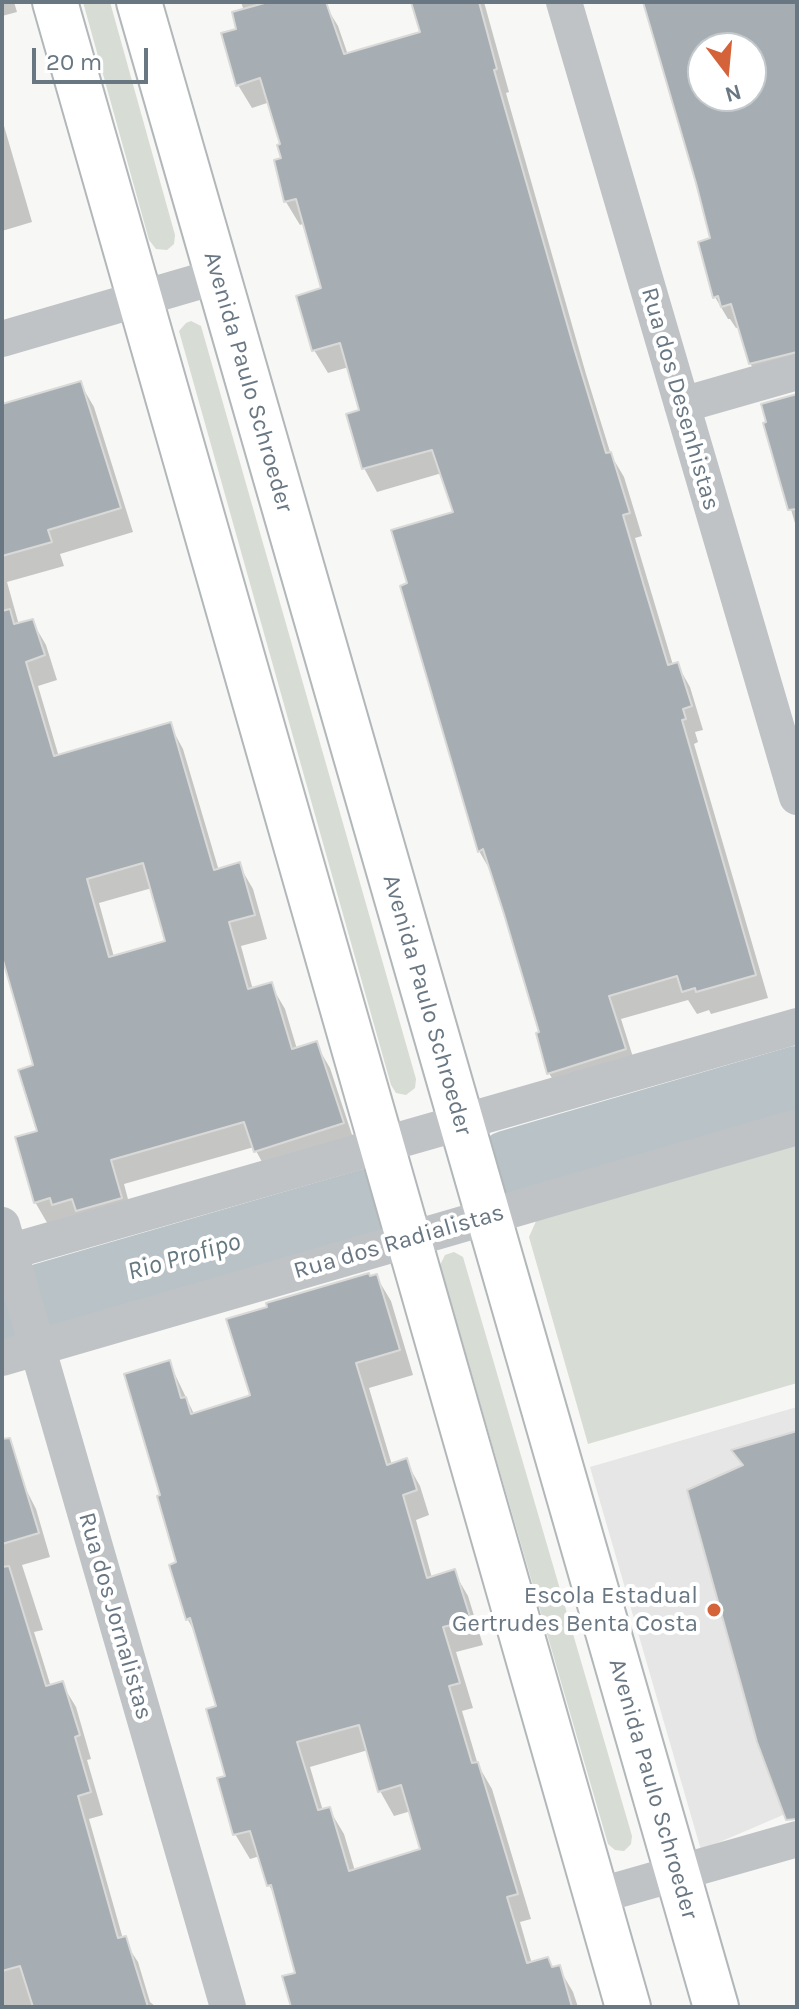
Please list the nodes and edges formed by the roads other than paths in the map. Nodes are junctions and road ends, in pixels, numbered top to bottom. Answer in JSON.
{"nodes":[{"id":1,"x":55,"y":2,"type":"edge"},
{"id":2,"x":139,"y":2,"type":"edge"},
{"id":3,"x":564,"y":2,"type":"edge"},
{"id":4,"x":218,"y":276,"type":"junction"},
{"id":5,"x":140,"y":298,"type":"junction"},
{"id":6,"x":2,"y":339,"type":"edge"},
{"id":7,"x":797,"y":372,"type":"edge"},
{"id":8,"x":682,"y":405,"type":"junction"},
{"id":9,"x":797,"y":797,"type":"edge"},
{"id":10,"x":797,"y":1026,"type":"edge"},
{"id":11,"x":461,"y":1123,"type":"junction"},
{"id":12,"x":797,"y":1127,"type":"edge"},
{"id":13,"x":382,"y":1145,"type":"junction"},
{"id":14,"x":488,"y":1217,"type":"junction"},
{"id":15,"x":409,"y":1239,"type":"junction"},
{"id":16,"x":5,"y":1243,"type":"edge"},
{"id":17,"x":38,"y":1347,"type":"junction"},
{"id":18,"x":2,"y":1358,"type":"edge"},
{"id":19,"x":797,"y":1839,"type":"edge"},
{"id":20,"x":677,"y":1873,"type":"junction"},
{"id":21,"x":597,"y":1896,"type":"junction"},
{"id":22,"x":228,"y":2007,"type":"edge"},
{"id":23,"x":628,"y":2007,"type":"edge"},
{"id":24,"x":716,"y":2007,"type":"edge"}],
"edges":[{"from":1,"to":5,"type":"main road"},
{"from":2,"to":4,"type":"main road","name":"Avenida Paulo Schroeder"},
{"from":3,"to":8,"type":"street","name":"Rua dos Desenhistas"},
{"from":4,"to":5,"type":"street"},
{"from":4,"to":11,"type":"main road","name":"Avenida Paulo Schroeder"},
{"from":5,"to":6,"type":"street"},
{"from":5,"to":13,"type":"main road"},
{"from":7,"to":8,"type":"street"},
{"from":8,"to":9,"type":"street","name":"Rua dos Desenhistas"},
{"from":10,"to":11,"type":"street"},
{"from":11,"to":13,"type":"street"},
{"from":11,"to":14,"type":"main road","name":"Avenida Paulo Schroeder"},
{"from":12,"to":14,"type":"street","name":"Rua dos Radialistas"},
{"from":13,"to":15,"type":"main road"},
{"from":13,"to":16,"type":"street"},
{"from":14,"to":15,"type":"street","name":"Rua dos Radialistas"},
{"from":14,"to":20,"type":"main road","name":"Avenida Paulo Schroeder"},
{"from":15,"to":17,"type":"street","name":"Rua dos Radialistas"},
{"from":15,"to":21,"type":"main road"},
{"from":16,"to":17,"type":"street","name":"Rua dos Jornalistas"},
{"from":17,"to":18,"type":"street","name":"Rua dos Radialistas"},
{"from":17,"to":22,"type":"street","name":"Rua dos Jornalistas"},
{"from":19,"to":20,"type":"street"},
{"from":20,"to":21,"type":"street"},
{"from":20,"to":24,"type":"main road","name":"Avenida Paulo Schroeder"},
{"from":21,"to":23,"type":"main road"}]}
